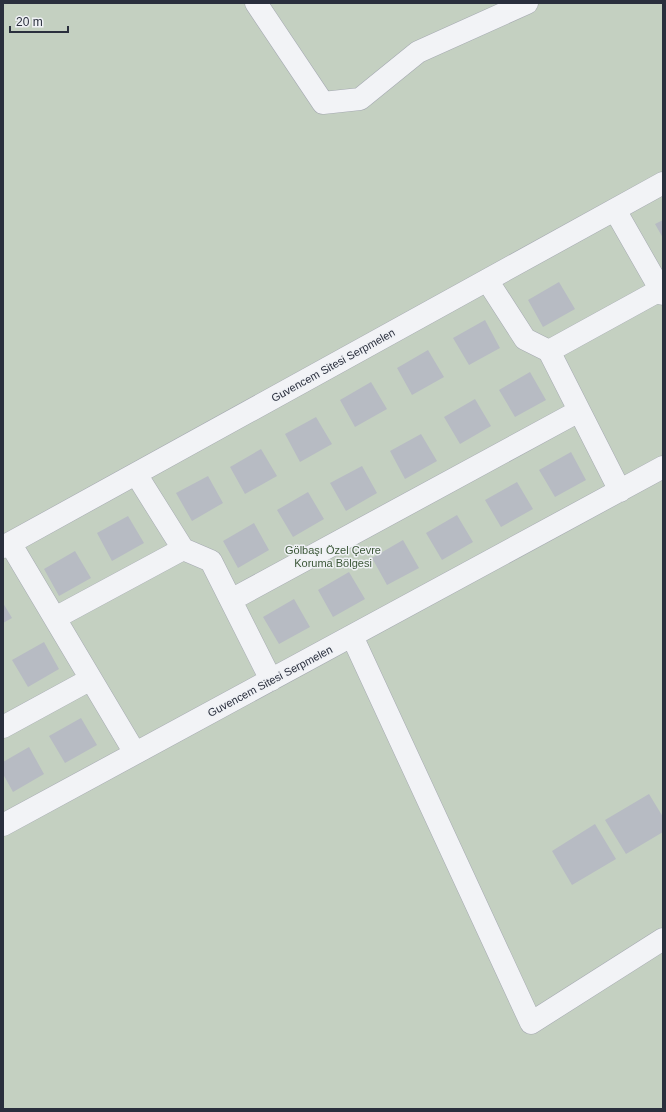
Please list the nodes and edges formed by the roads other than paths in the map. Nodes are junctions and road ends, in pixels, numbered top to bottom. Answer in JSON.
{"nodes":[{"id":1,"x":256,"y":3,"type":"edge"},
{"id":2,"x":527,"y":3,"type":"edge"},
{"id":3,"x":663,"y":183,"type":"edge"},
{"id":4,"x":615,"y":210,"type":"junction"},
{"id":5,"x":487,"y":280,"type":"junction"},
{"id":6,"x":662,"y":292,"type":"edge"},
{"id":7,"x":549,"y":351,"type":"junction"},
{"id":8,"x":579,"y":411,"type":"junction"},
{"id":9,"x":663,"y":467,"type":"edge"},
{"id":10,"x":136,"y":474,"type":"junction"},
{"id":11,"x":620,"y":491,"type":"junction"},
{"id":12,"x":7,"y":545,"type":"edge"},
{"id":13,"x":182,"y":549,"type":"junction"},
{"id":14,"x":231,"y":600,"type":"junction"},
{"id":15,"x":55,"y":618,"type":"junction"},
{"id":16,"x":352,"y":636,"type":"junction"},
{"id":17,"x":91,"y":679,"type":"junction"},
{"id":18,"x":271,"y":680,"type":"junction"},
{"id":19,"x":3,"y":727,"type":"edge"},
{"id":20,"x":135,"y":753,"type":"junction"},
{"id":21,"x":3,"y":825,"type":"edge"},
{"id":22,"x":663,"y":938,"type":"edge"}],
"edges":[{"from":1,"to":2,"type":"street"},
{"from":3,"to":4,"type":"street","name":"Guvencem Sitesi Serpmelen"},
{"from":4,"to":5,"type":"street","name":"Guvencem Sitesi Serpmelen"},
{"from":4,"to":6,"type":"street"},
{"from":5,"to":7,"type":"street"},
{"from":5,"to":10,"type":"street","name":"Guvencem Sitesi Serpmelen"},
{"from":6,"to":7,"type":"street"},
{"from":7,"to":8,"type":"street"},
{"from":8,"to":11,"type":"street"},
{"from":8,"to":14,"type":"street"},
{"from":9,"to":11,"type":"street","name":"Guvencem Sitesi Serpmelen"},
{"from":10,"to":12,"type":"street","name":"Guvencem Sitesi Serpmelen"},
{"from":10,"to":13,"type":"street"},
{"from":11,"to":16,"type":"street","name":"Guvencem Sitesi Serpmelen"},
{"from":12,"to":15,"type":"street"},
{"from":13,"to":14,"type":"street"},
{"from":13,"to":15,"type":"street"},
{"from":14,"to":18,"type":"street"},
{"from":15,"to":17,"type":"street"},
{"from":16,"to":18,"type":"street","name":"Guvencem Sitesi Serpmelen"},
{"from":16,"to":22,"type":"street"},
{"from":17,"to":19,"type":"street"},
{"from":17,"to":20,"type":"street"},
{"from":18,"to":20,"type":"street","name":"Guvencem Sitesi Serpmelen"},
{"from":20,"to":21,"type":"street","name":"Guvencem Sitesi Serpmelen"}]}
